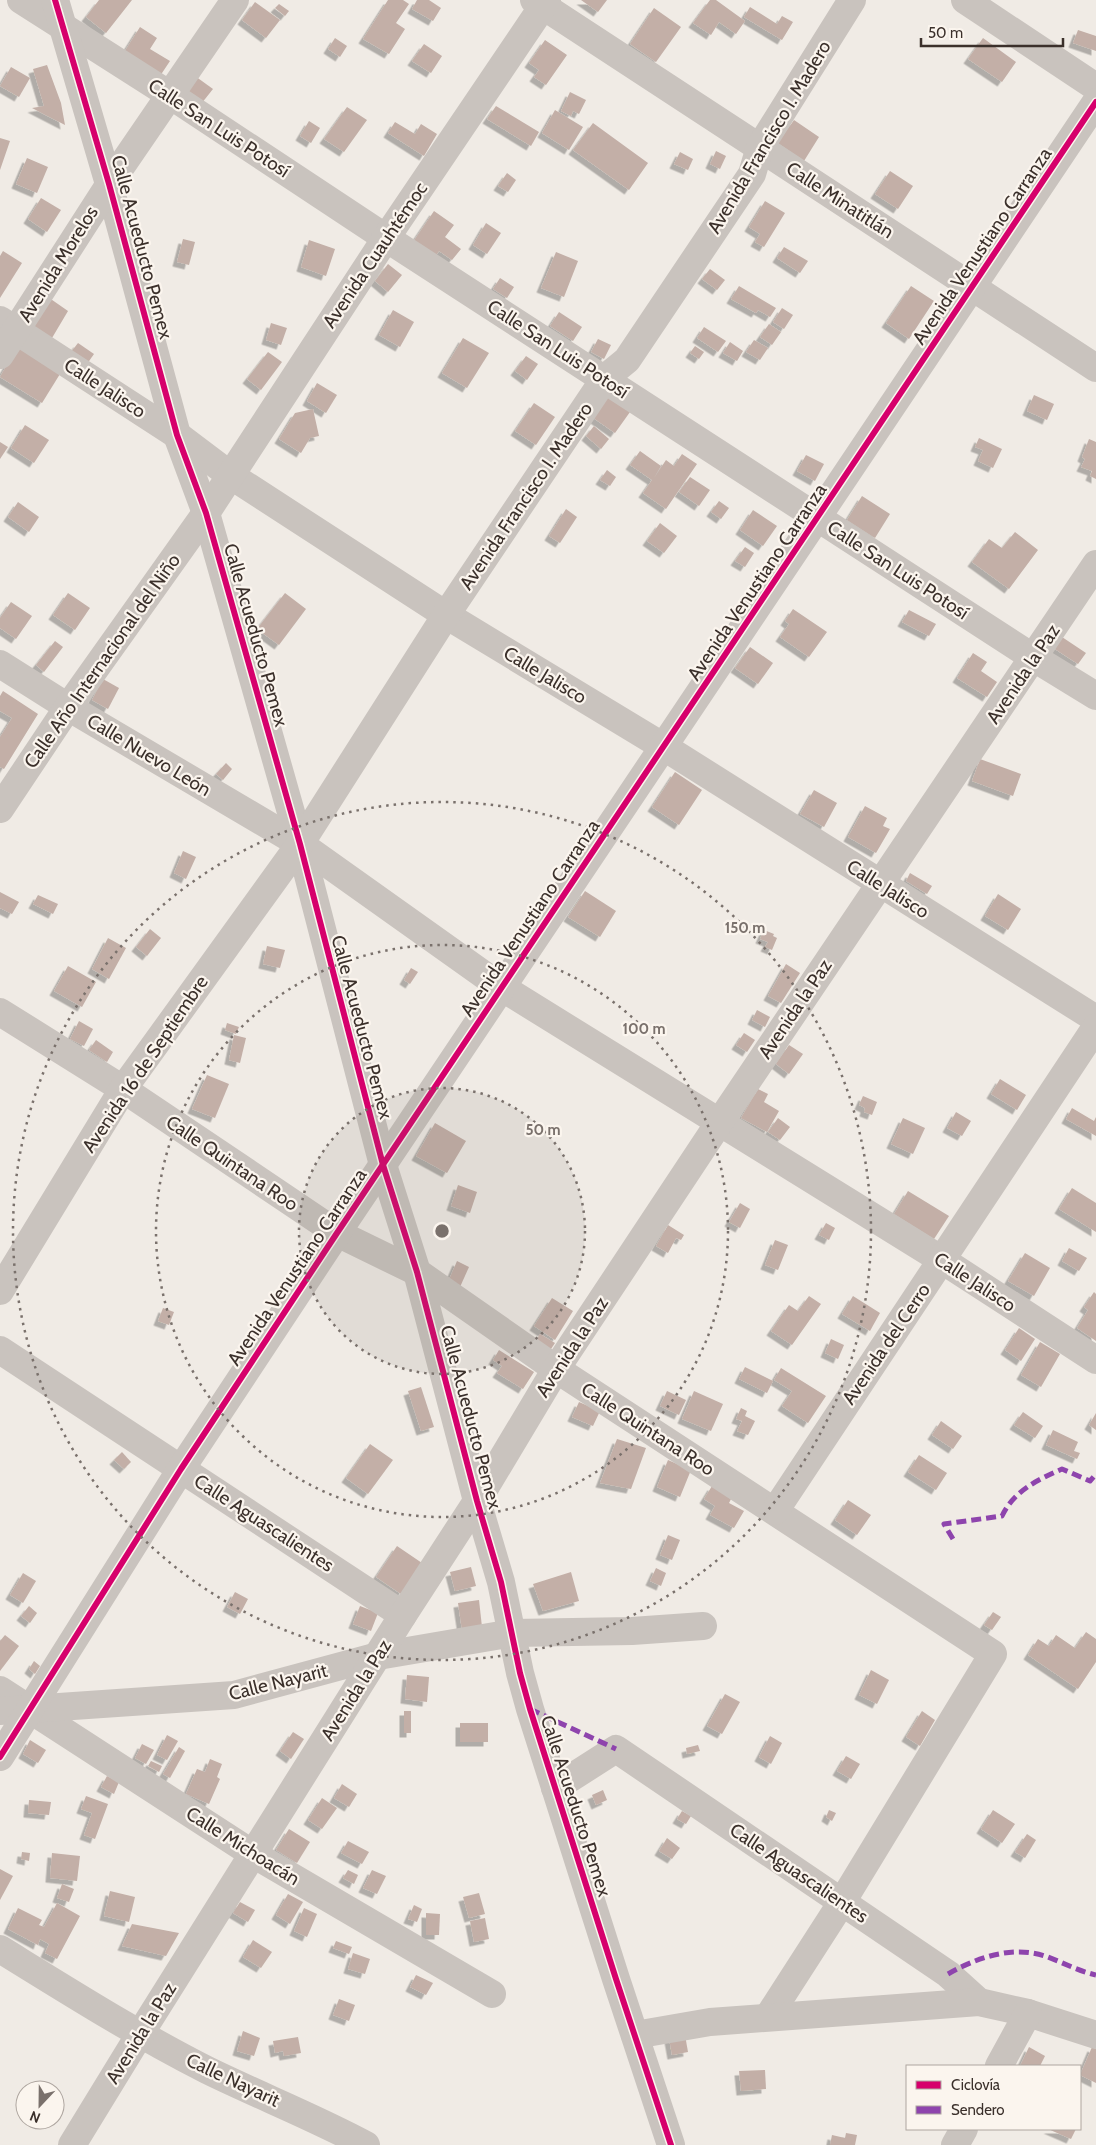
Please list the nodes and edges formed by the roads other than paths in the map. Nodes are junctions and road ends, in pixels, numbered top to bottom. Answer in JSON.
{"nodes":[{"id":1,"x":22,"y":0,"type":"edge"},
{"id":2,"x":55,"y":0,"type":"edge"},
{"id":3,"x":235,"y":0,"type":"edge"},
{"id":4,"x":852,"y":0,"type":"edge"},
{"id":5,"x":965,"y":0,"type":"edge"},
{"id":6,"x":541,"y":2,"type":"edge"},
{"id":7,"x":63,"y":28,"type":"junction"},
{"id":8,"x":1096,"y":87,"type":"edge"},
{"id":9,"x":170,"y":95,"type":"junction"},
{"id":10,"x":1096,"y":102,"type":"edge"},
{"id":11,"x":760,"y":147,"type":"junction"},
{"id":12,"x":110,"y":184,"type":"junction"},
{"id":13,"x":386,"y":238,"type":"junction"},
{"id":14,"x":972,"y":287,"type":"junction"},
{"id":15,"x":8,"y":325,"type":"edge"},
{"id":16,"x":0,"y":355,"type":"edge"},
{"id":17,"x":1096,"y":368,"type":"edge"},
{"id":18,"x":604,"y":378,"type":"junction"},
{"id":19,"x":177,"y":435,"type":"junction"},
{"id":20,"x":230,"y":475,"type":"junction"},
{"id":21,"x":206,"y":513,"type":"junction"},
{"id":22,"x":818,"y":518,"type":"junction"},
{"id":23,"x":1096,"y":564,"type":"edge"},
{"id":24,"x":446,"y":615,"type":"junction"},
{"id":25,"x":1034,"y":658,"type":"junction"},
{"id":26,"x":0,"y":664,"type":"edge"},
{"id":27,"x":1096,"y":696,"type":"edge"},
{"id":28,"x":68,"y":707,"type":"junction"},
{"id":29,"x":664,"y":747,"type":"junction"},
{"id":30,"x":0,"y":809,"type":"edge"},
{"id":31,"x":300,"y":844,"type":"junction"},
{"id":32,"x":880,"y":884,"type":"junction"},
{"id":33,"x":501,"y":987,"type":"junction"},
{"id":34,"x":0,"y":1012,"type":"edge"},
{"id":35,"x":1096,"y":1019,"type":"edge"},
{"id":36,"x":1096,"y":1027,"type":"edge"},
{"id":37,"x":123,"y":1089,"type":"junction"},
{"id":38,"x":719,"y":1123,"type":"junction"},
{"id":39,"x":383,"y":1165,"type":"junction"},
{"id":40,"x":337,"y":1233,"type":"junction"},
{"id":41,"x":942,"y":1260,"type":"junction"},
{"id":42,"x":417,"y":1272,"type":"junction"},
{"id":43,"x":0,"y":1291,"type":"edge"},
{"id":44,"x":0,"y":1350,"type":"edge"},
{"id":45,"x":1096,"y":1360,"type":"edge"},
{"id":46,"x":556,"y":1369,"type":"junction"},
{"id":47,"x":181,"y":1469,"type":"junction"},
{"id":48,"x":477,"y":1501,"type":"junction"},
{"id":49,"x":775,"y":1511,"type":"junction"},
{"id":50,"x":403,"y":1615,"type":"junction"},
{"id":51,"x":703,"y":1626,"type":"dead end"},
{"id":52,"x":513,"y":1632,"type":"junction"},
{"id":53,"x":378,"y":1656,"type":"junction"},
{"id":54,"x":0,"y":1690,"type":"edge"},
{"id":55,"x":31,"y":1710,"type":"junction"},
{"id":56,"x":0,"y":1711,"type":"edge"},
{"id":57,"x":0,"y":1757,"type":"edge"},
{"id":58,"x":554,"y":1788,"type":"junction"},
{"id":59,"x":253,"y":1854,"type":"junction"},
{"id":60,"x":842,"y":1902,"type":"junction"},
{"id":61,"x":0,"y":1949,"type":"edge"},
{"id":62,"x":492,"y":1994,"type":"dead end"},
{"id":63,"x":979,"y":2002,"type":"junction"},
{"id":64,"x":1028,"y":2013,"type":"junction"},
{"id":65,"x":768,"y":2017,"type":"junction"},
{"id":66,"x":140,"y":2034,"type":"junction"},
{"id":67,"x":635,"y":2035,"type":"junction"},
{"id":68,"x":1096,"y":2035,"type":"edge"},
{"id":69,"x":999,"y":2065,"type":"edge"},
{"id":70,"x":964,"y":2130,"type":"edge"},
{"id":71,"x":72,"y":2145,"type":"edge"},
{"id":72,"x":366,"y":2145,"type":"edge"},
{"id":73,"x":671,"y":2145,"type":"edge"},
{"id":74,"x":956,"y":2145,"type":"edge"}],
"edges":[{"from":1,"to":7,"type":"street","name":"Calle San Luis Potosí"},
{"from":2,"to":7,"type":"street","name":"Calle Acueducto Pemex"},
{"from":3,"to":9,"type":"street","name":"Avenida Morelos"},
{"from":4,"to":11,"type":"street","name":"Avenida Francisco I. Madero"},
{"from":5,"to":8,"type":"street"},
{"from":6,"to":11,"type":"street","name":"Calle Minatitlán"},
{"from":6,"to":13,"type":"street","name":"Avenida Cuauhtémoc"},
{"from":7,"to":9,"type":"street","name":"Calle San Luis Potosí"},
{"from":7,"to":12,"type":"street","name":"Calle Acueducto Pemex"},
{"from":9,"to":12,"type":"street","name":"Avenida Morelos"},
{"from":9,"to":13,"type":"street","name":"Calle San Luis Potosí"},
{"from":10,"to":14,"type":"street","name":"Avenida Venustiano Carranza"},
{"from":11,"to":14,"type":"street","name":"Calle Minatitlán"},
{"from":11,"to":18,"type":"street","name":"Avenida Francisco I. Madero"},
{"from":12,"to":15,"type":"street","name":"Avenida Morelos"},
{"from":12,"to":19,"type":"street","name":"Calle Acueducto Pemex"},
{"from":13,"to":18,"type":"street","name":"Calle San Luis Potosí"},
{"from":13,"to":20,"type":"street","name":"Avenida Cuauhtémoc"},
{"from":14,"to":17,"type":"street","name":"Calle Minatitlán"},
{"from":14,"to":22,"type":"street","name":"Avenida Venustiano Carranza"},
{"from":15,"to":16,"type":"street","name":"Avenida Morelos"},
{"from":15,"to":19,"type":"street","name":"Calle Jalisco"},
{"from":18,"to":22,"type":"street","name":"Calle San Luis Potosí"},
{"from":18,"to":24,"type":"street","name":"Avenida Francisco I. Madero"},
{"from":19,"to":20,"type":"street","name":"Calle Jalisco"},
{"from":19,"to":21,"type":"street","name":"Calle Acueducto Pemex"},
{"from":20,"to":21,"type":"street","name":"Avenida Cuauhtémoc"},
{"from":20,"to":24,"type":"street","name":"Calle Jalisco"},
{"from":21,"to":28,"type":"street","name":"Calle Año Internacional del Niño"},
{"from":21,"to":31,"type":"street","name":"Calle Acueducto Pemex"},
{"from":22,"to":25,"type":"street","name":"Calle San Luis Potosí"},
{"from":22,"to":29,"type":"street","name":"Avenida Venustiano Carranza"},
{"from":23,"to":25,"type":"street","name":"Avenida la Paz"},
{"from":24,"to":29,"type":"street","name":"Calle Jalisco"},
{"from":24,"to":31,"type":"street","name":"Avenida Francisco I. Madero"},
{"from":25,"to":27,"type":"street","name":"Calle San Luis Potosí"},
{"from":25,"to":32,"type":"street","name":"Avenida la Paz"},
{"from":26,"to":28,"type":"street","name":"Calle Nuevo León"},
{"from":28,"to":30,"type":"street","name":"Calle Año Internacional del Niño"},
{"from":28,"to":31,"type":"street","name":"Calle Nuevo León"},
{"from":29,"to":32,"type":"street","name":"Calle Jalisco"},
{"from":29,"to":33,"type":"street","name":"Avenida Venustiano Carranza"},
{"from":31,"to":33,"type":"street","name":"Calle Jalisco"},
{"from":31,"to":37,"type":"street","name":"Avenida 16 de Septiembre"},
{"from":31,"to":39,"type":"street","name":"Calle Acueducto Pemex"},
{"from":32,"to":35,"type":"street","name":"Calle Jalisco"},
{"from":32,"to":38,"type":"street","name":"Avenida la Paz"},
{"from":33,"to":38,"type":"street","name":"Calle Jalisco"},
{"from":33,"to":39,"type":"street","name":"Avenida Venustiano Carranza"},
{"from":34,"to":37,"type":"street","name":"Calle Quintana Roo"},
{"from":36,"to":41,"type":"street","name":"Avenida del Cerro"},
{"from":37,"to":40,"type":"street","name":"Calle Quintana Roo"},
{"from":37,"to":43,"type":"street","name":"Avenida 16 de Septiembre"},
{"from":38,"to":41,"type":"street","name":"Calle Jalisco"},
{"from":38,"to":46,"type":"street","name":"Avenida la Paz"},
{"from":39,"to":40,"type":"street","name":"Avenida Venustiano Carranza"},
{"from":39,"to":42,"type":"street","name":"Calle Acueducto Pemex"},
{"from":40,"to":42,"type":"street","name":"Calle Quintana Roo"},
{"from":40,"to":47,"type":"street","name":"Avenida Venustiano Carranza"},
{"from":41,"to":45,"type":"street","name":"Calle Jalisco"},
{"from":41,"to":49,"type":"street","name":"Avenida del Cerro"},
{"from":42,"to":46,"type":"street","name":"Calle Quintana Roo"},
{"from":42,"to":48,"type":"street","name":"Calle Acueducto Pemex"},
{"from":44,"to":47,"type":"street","name":"Calle Aguascalientes"},
{"from":46,"to":48,"type":"street","name":"Avenida la Paz"},
{"from":46,"to":49,"type":"street","name":"Calle Quintana Roo"},
{"from":47,"to":50,"type":"street","name":"Calle Aguascalientes"},
{"from":47,"to":55,"type":"street","name":"Avenida Venustiano Carranza"},
{"from":48,"to":50,"type":"street","name":"Avenida la Paz"},
{"from":48,"to":52,"type":"street","name":"Calle Acueducto Pemex"},
{"from":49,"to":60,"type":"street","name":"Calle Quintana Roo"},
{"from":50,"to":53,"type":"street","name":"Avenida la Paz"},
{"from":51,"to":52,"type":"street","name":"Calle Nayarit"},
{"from":52,"to":53,"type":"street","name":"Calle Nayarit"},
{"from":52,"to":58,"type":"street","name":"Calle Acueducto Pemex"},
{"from":53,"to":55,"type":"street","name":"Calle Nayarit"},
{"from":53,"to":59,"type":"street","name":"Avenida la Paz"},
{"from":54,"to":55,"type":"street","name":"Calle Michoacán"},
{"from":55,"to":56,"type":"street","name":"Calle Nayarit"},
{"from":55,"to":57,"type":"street","name":"Avenida Venustiano Carranza"},
{"from":55,"to":59,"type":"street","name":"Calle Michoacán"},
{"from":58,"to":60,"type":"street","name":"Calle Aguascalientes"},
{"from":58,"to":67,"type":"street","name":"Calle Acueducto Pemex"},
{"from":59,"to":62,"type":"street","name":"Calle Michoacán"},
{"from":59,"to":66,"type":"street","name":"Avenida la Paz"},
{"from":60,"to":63,"type":"street","name":"Calle Aguascalientes"},
{"from":60,"to":65,"type":"street"},
{"from":61,"to":66,"type":"street","name":"Calle Nayarit"},
{"from":63,"to":64,"type":"street"},
{"from":63,"to":65,"type":"street"},
{"from":64,"to":68,"type":"street"},
{"from":64,"to":69,"type":"street"},
{"from":65,"to":67,"type":"street"},
{"from":66,"to":71,"type":"street","name":"Avenida la Paz"},
{"from":66,"to":72,"type":"street","name":"Calle Nayarit"},
{"from":67,"to":73,"type":"street","name":"Calle Acueducto Pemex"},
{"from":70,"to":74,"type":"street"}]}
